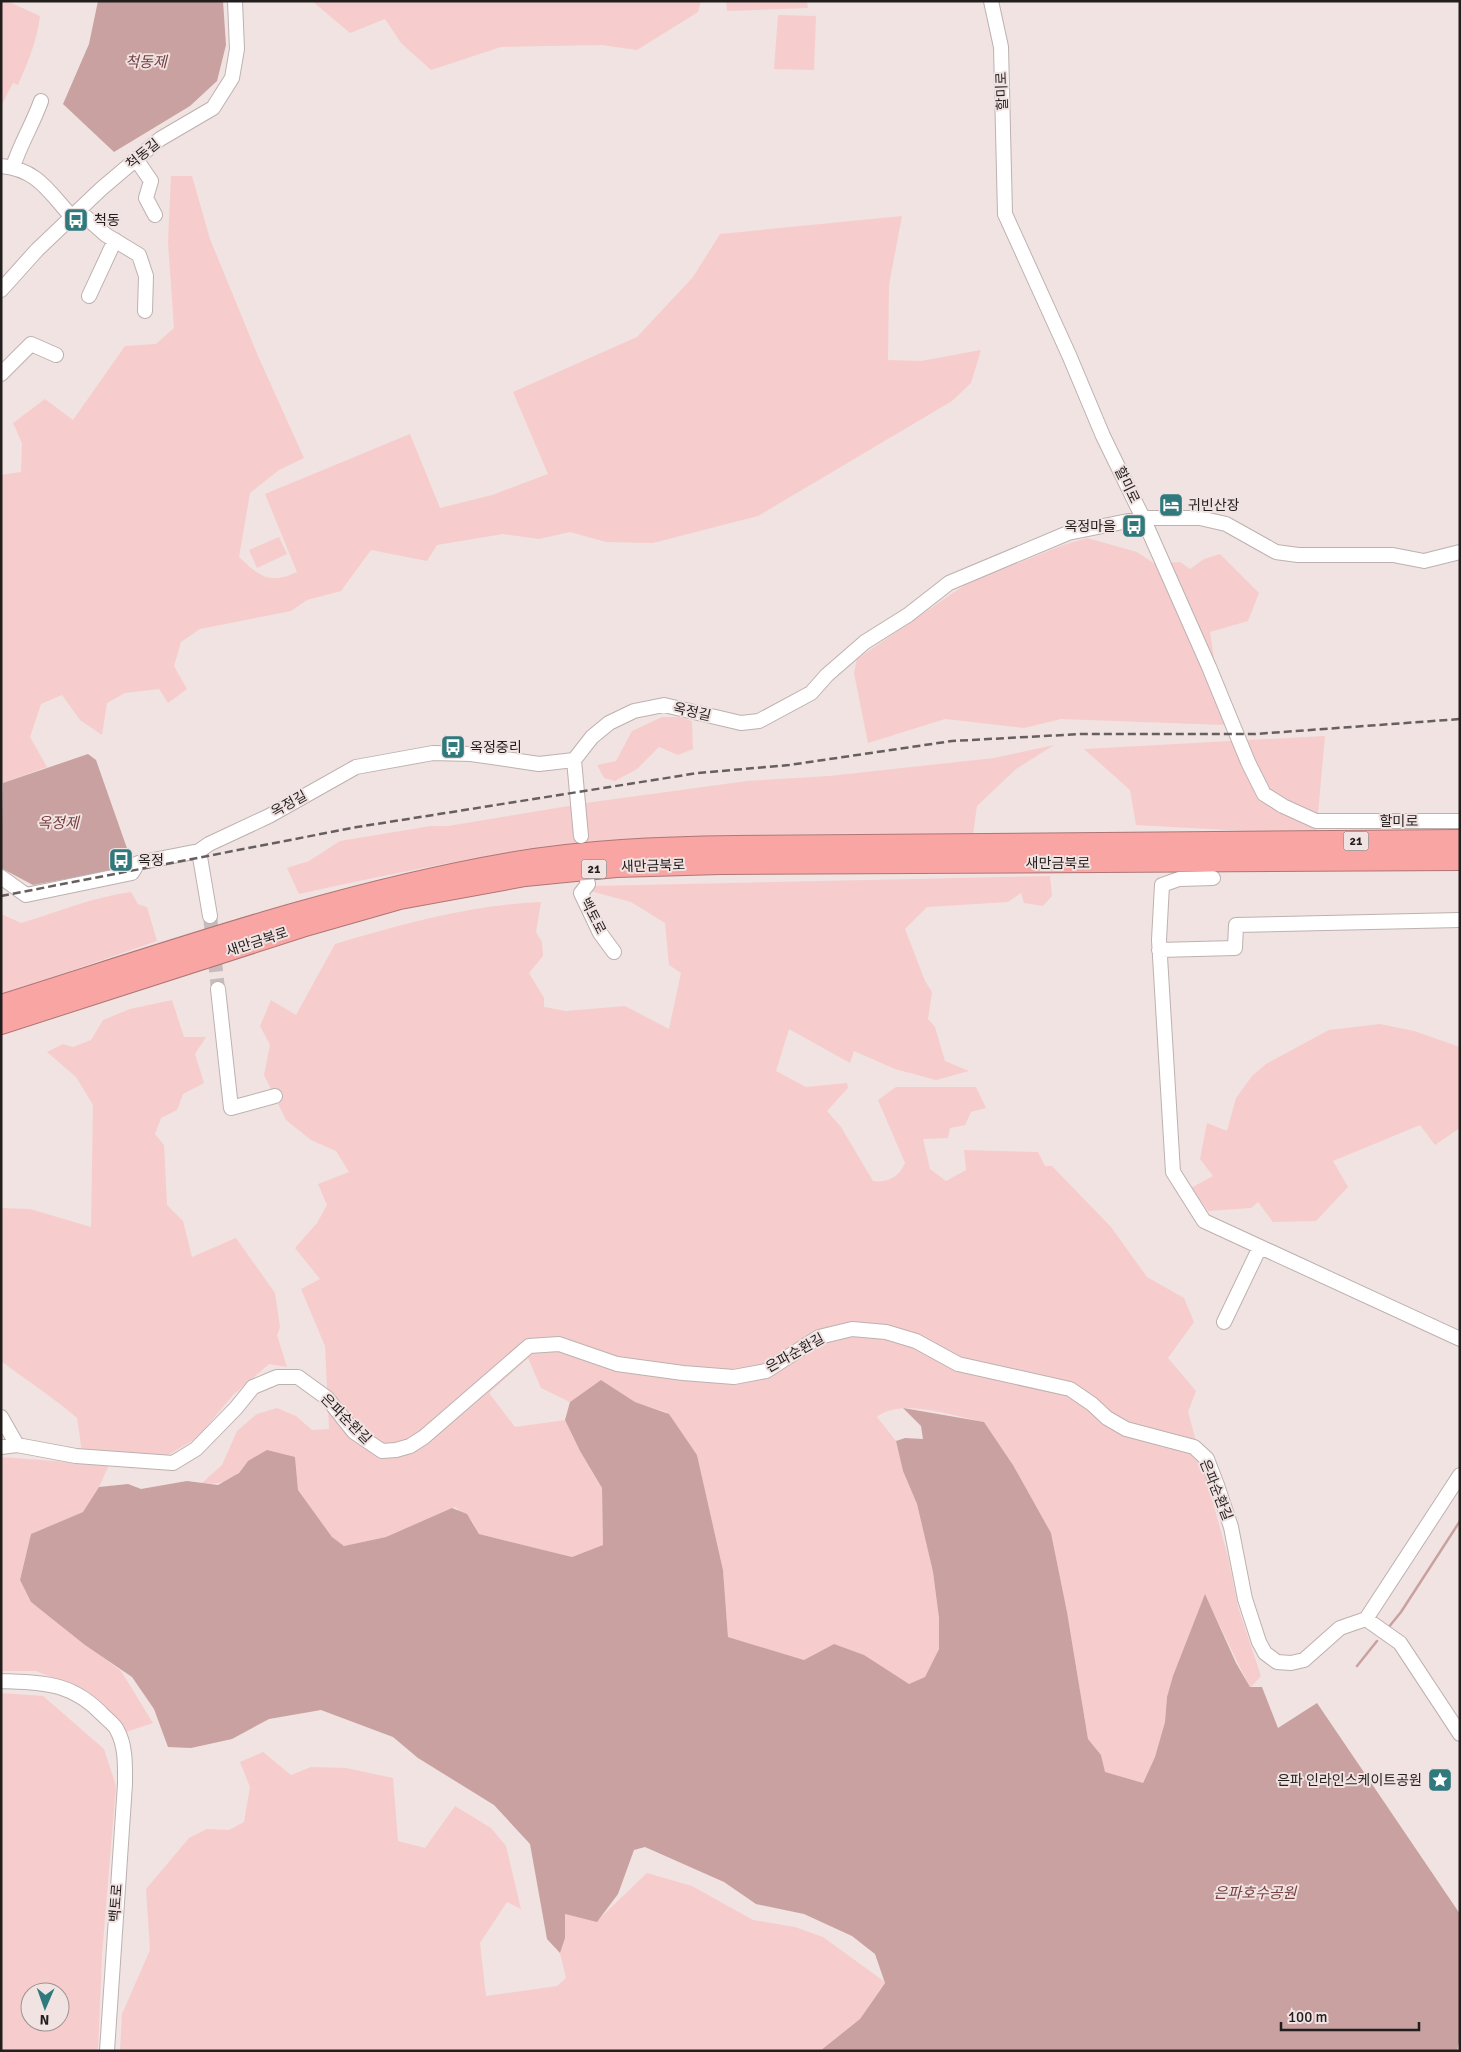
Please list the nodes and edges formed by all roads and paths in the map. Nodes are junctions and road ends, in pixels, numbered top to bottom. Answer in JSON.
{"nodes":[{"id":1,"x":235,"y":1,"type":"edge"},
{"id":2,"x":991,"y":1,"type":"edge"},
{"id":3,"x":41,"y":101,"type":"dead end"},
{"id":4,"x":136,"y":159,"type":"junction"},
{"id":5,"x":7,"y":166,"type":"edge"},
{"id":6,"x":75,"y":214,"type":"junction"},
{"id":7,"x":155,"y":215,"type":"dead end"},
{"id":8,"x":114,"y":240,"type":"junction"},
{"id":9,"x":1,"y":290,"type":"edge"},
{"id":10,"x":89,"y":296,"type":"dead end"},
{"id":11,"x":145,"y":312,"type":"dead end"},
{"id":12,"x":56,"y":355,"type":"dead end"},
{"id":13,"x":1,"y":374,"type":"edge"},
{"id":14,"x":1143,"y":518,"type":"junction"},
{"id":15,"x":1460,"y":552,"type":"edge"},
{"id":16,"x":574,"y":760,"type":"junction"},
{"id":17,"x":1460,"y":821,"type":"edge"},
{"id":18,"x":581,"y":836,"type":"dead end"},
{"id":19,"x":1460,"y":840,"type":"edge"},
{"id":20,"x":199,"y":851,"type":"junction"},
{"id":21,"x":1460,"y":860,"type":"edge"},
{"id":22,"x":1210,"y":870,"type":"junction"},
{"id":23,"x":1,"y":877,"type":"edge"},
{"id":24,"x":586,"y":880,"type":"dead end"},
{"id":25,"x":210,"y":916,"type":"tunnel mouth"},
{"id":26,"x":1460,"y":920,"type":"edge"},
{"id":27,"x":1159,"y":950,"type":"junction"},
{"id":28,"x":614,"y":952,"type":"dead end"},
{"id":29,"x":218,"y":989,"type":"tunnel mouth"},
{"id":30,"x":1,"y":1005,"type":"edge"},
{"id":31,"x":1,"y":1024,"type":"edge"},
{"id":32,"x":276,"y":1096,"type":"dead end"},
{"id":33,"x":1260,"y":1248,"type":"junction"},
{"id":34,"x":1224,"y":1322,"type":"dead end"},
{"id":35,"x":1460,"y":1338,"type":"edge"},
{"id":36,"x":1,"y":1417,"type":"edge"},
{"id":37,"x":17,"y":1445,"type":"junction"},
{"id":38,"x":1,"y":1447,"type":"edge"},
{"id":39,"x":1460,"y":1475,"type":"edge"},
{"id":40,"x":1366,"y":1619,"type":"junction"},
{"id":41,"x":1,"y":1681,"type":"edge"},
{"id":42,"x":1460,"y":1734,"type":"edge"},
{"id":43,"x":107,"y":2051,"type":"edge"}],
"edges":[{"from":1,"to":4,"type":"street","name":"척동길"},
{"from":2,"to":14,"type":"street","name":"할미로"},
{"from":3,"to":5,"type":"street"},
{"from":4,"to":6,"type":"street","name":"척동길"},
{"from":4,"to":7,"type":"street"},
{"from":5,"to":6,"type":"street"},
{"from":6,"to":8,"type":"street"},
{"from":6,"to":9,"type":"street","name":"척동길"},
{"from":8,"to":10,"type":"street"},
{"from":8,"to":11,"type":"street"},
{"from":12,"to":13,"type":"street"},
{"from":14,"to":15,"type":"street","name":"옥정길"},
{"from":14,"to":16,"type":"street","name":"옥정길"},
{"from":14,"to":17,"type":"street","name":"할미로"},
{"from":16,"to":18,"type":"street"},
{"from":16,"to":20,"type":"street","name":"옥정길"},
{"from":19,"to":30,"type":"highway","name":"새만금북로","number":"21"},
{"from":20,"to":23,"type":"street","name":"옥정길"},
{"from":20,"to":25,"type":"street"},
{"from":21,"to":22,"type":"highway","number":"21"},
{"from":22,"to":27,"type":"street"},
{"from":22,"to":31,"type":"highway","name":"새만금북로","number":"21"},
{"from":24,"to":28,"type":"street","name":"백토로"},
{"from":26,"to":27,"type":"street"},
{"from":27,"to":33,"type":"street"},
{"from":29,"to":32,"type":"street"},
{"from":33,"to":34,"type":"street"},
{"from":33,"to":35,"type":"street"},
{"from":36,"to":37,"type":"street"},
{"from":37,"to":38,"type":"street"},
{"from":37,"to":40,"type":"street","name":"은파순환길"},
{"from":39,"to":40,"type":"street"},
{"from":40,"to":42,"type":"street"},
{"from":41,"to":43,"type":"street","name":"백토로"}]}
